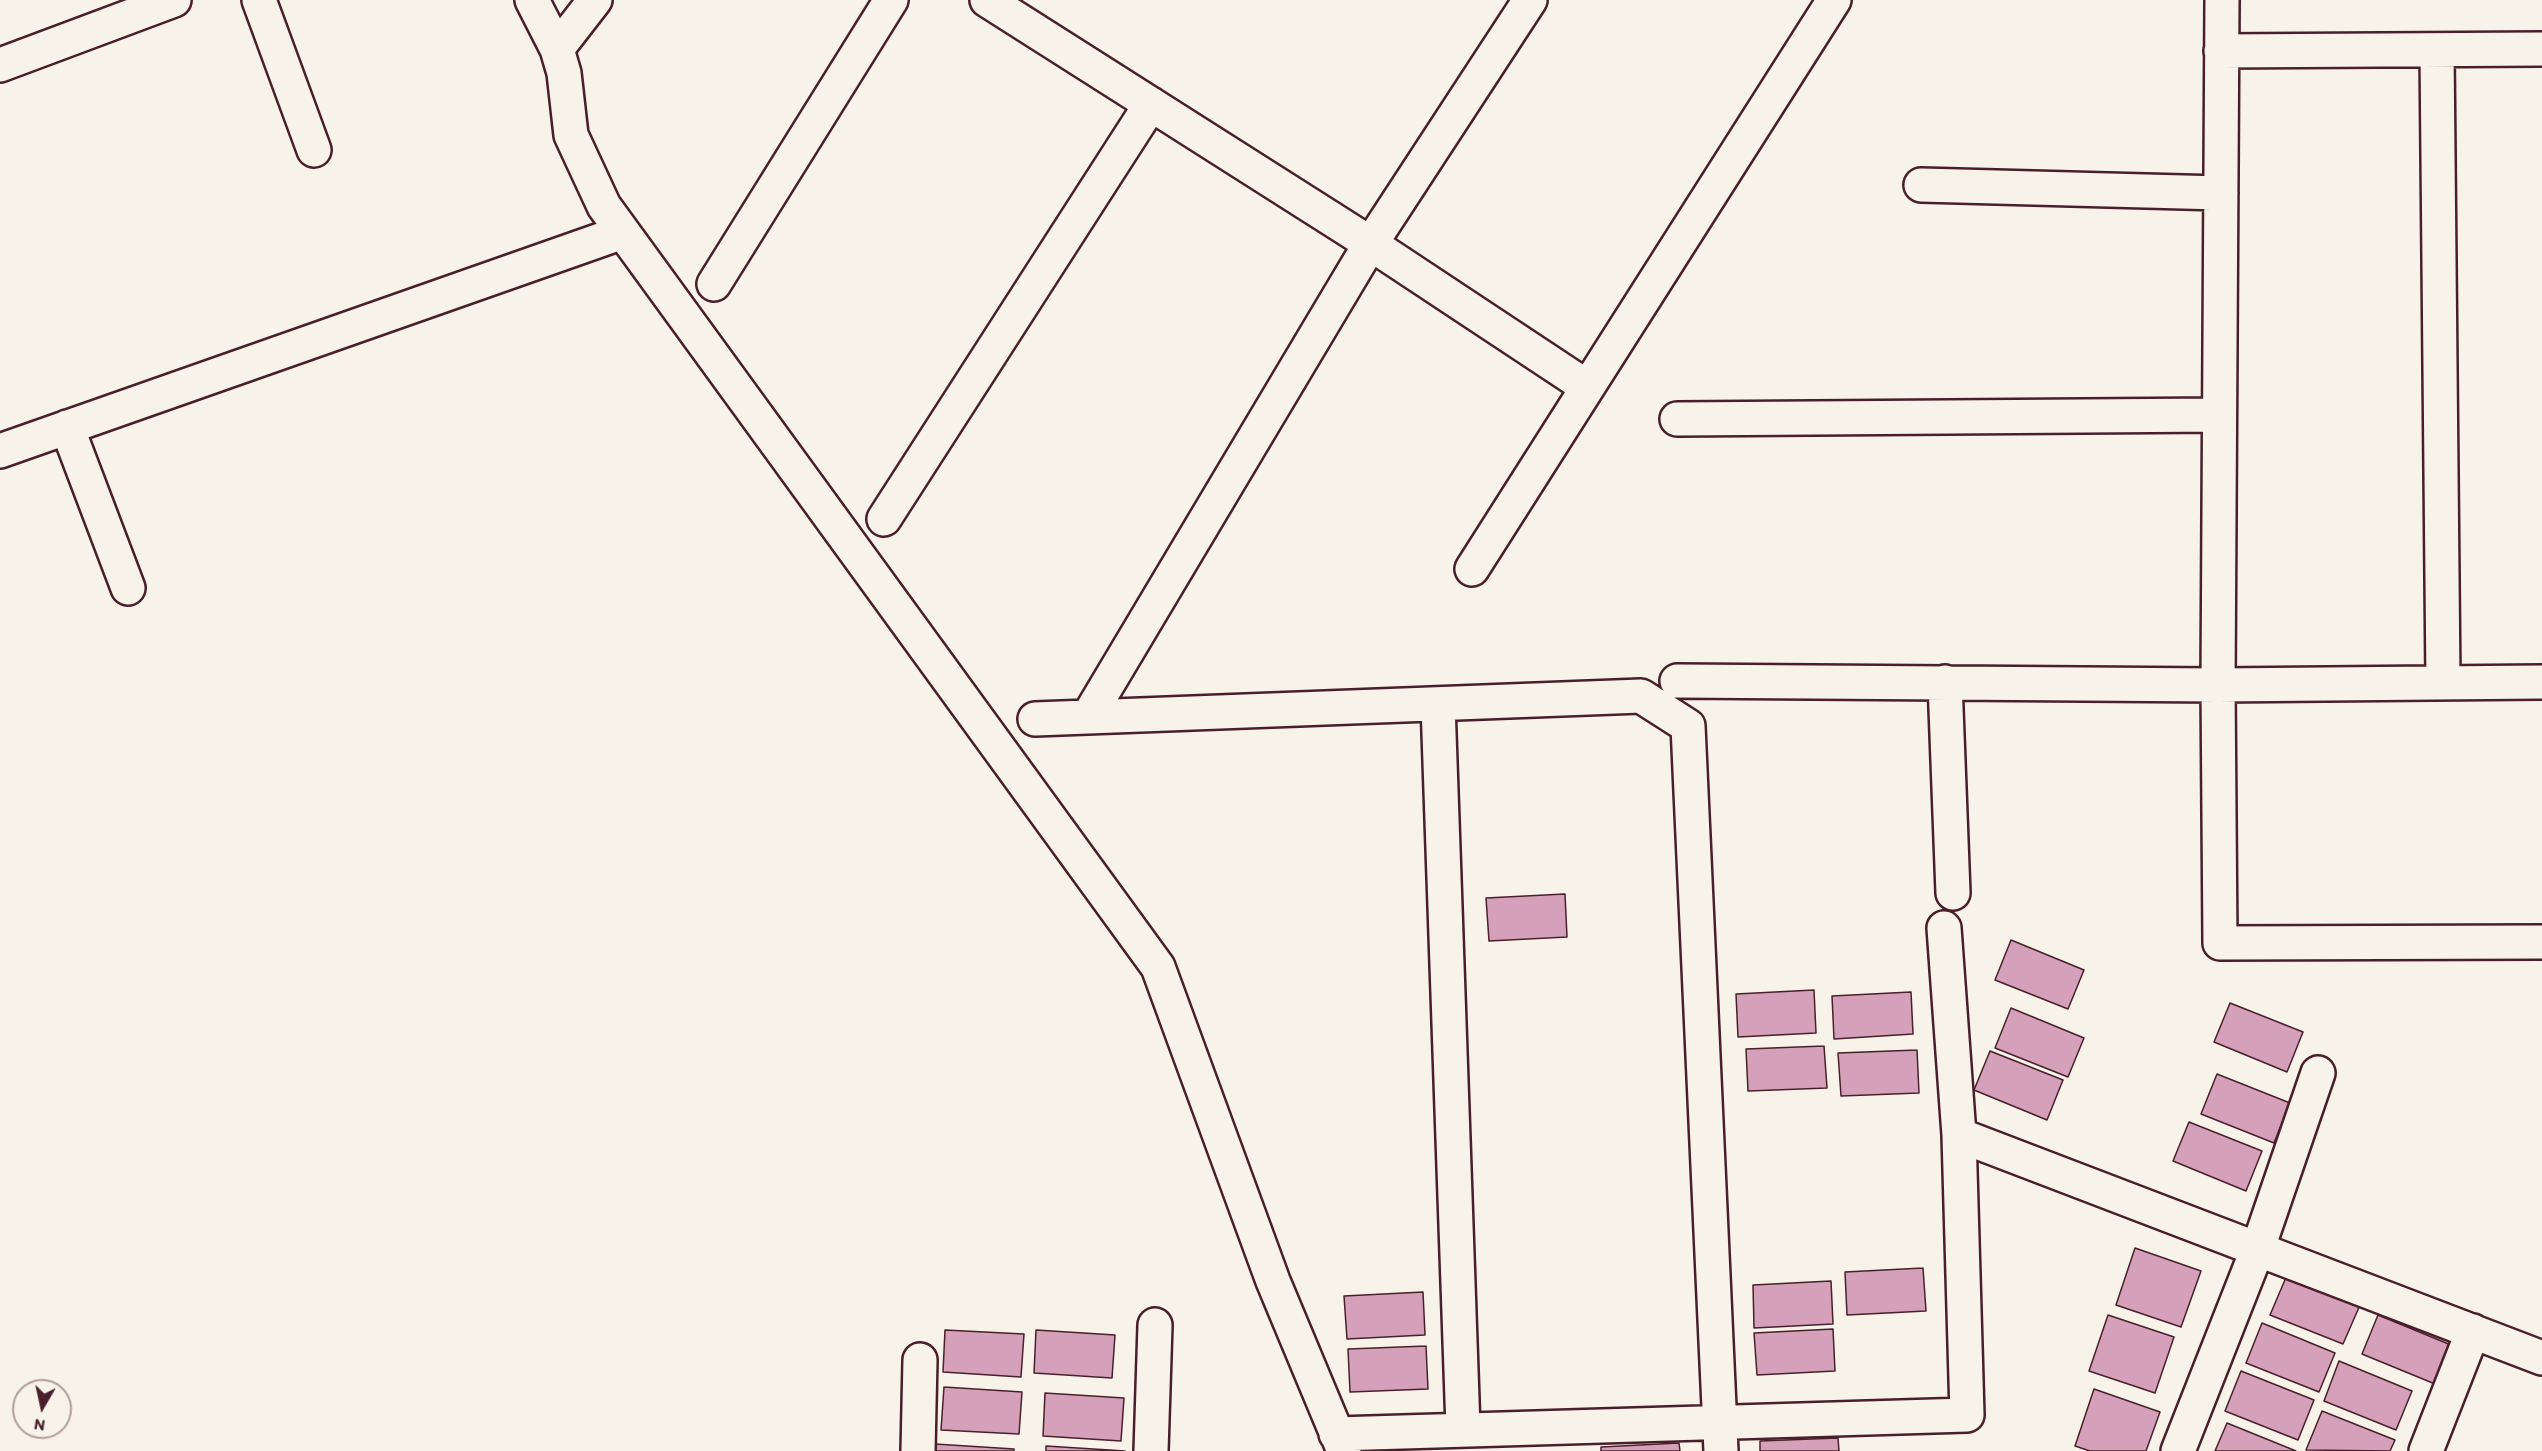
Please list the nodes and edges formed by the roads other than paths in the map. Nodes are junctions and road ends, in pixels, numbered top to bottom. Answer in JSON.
{"nodes":[{"id":1,"x":174,"y":0,"type":"edge"},
{"id":2,"x":259,"y":0,"type":"edge"},
{"id":3,"x":532,"y":0,"type":"edge"},
{"id":4,"x":595,"y":0,"type":"edge"},
{"id":5,"x":891,"y":0,"type":"edge"},
{"id":6,"x":987,"y":0,"type":"edge"},
{"id":7,"x":1530,"y":0,"type":"edge"},
{"id":8,"x":1834,"y":0,"type":"edge"},
{"id":9,"x":2222,"y":0,"type":"edge"},
{"id":10,"x":557,"y":49,"type":"junction"},
{"id":11,"x":2542,"y":49,"type":"edge"},
{"id":12,"x":2437,"y":50,"type":"junction"},
{"id":13,"x":2221,"y":51,"type":"junction"},
{"id":14,"x":0,"y":64,"type":"edge"},
{"id":15,"x":1151,"y":104,"type":"junction"},
{"id":16,"x":314,"y":150,"type":"dead end"},
{"id":17,"x":1921,"y":185,"type":"dead end"},
{"id":18,"x":2221,"y":193,"type":"junction"},
{"id":19,"x":623,"y":232,"type":"junction"},
{"id":20,"x":1371,"y":244,"type":"junction"},
{"id":21,"x":714,"y":284,"type":"dead end"},
{"id":22,"x":1587,"y":387,"type":"junction"},
{"id":23,"x":2219,"y":415,"type":"junction"},
{"id":24,"x":1677,"y":419,"type":"dead end"},
{"id":25,"x":67,"y":427,"type":"junction"},
{"id":26,"x":0,"y":451,"type":"edge"},
{"id":27,"x":884,"y":519,"type":"dead end"},
{"id":28,"x":1472,"y":569,"type":"dead end"},
{"id":29,"x":128,"y":588,"type":"dead end"},
{"id":30,"x":1677,"y":681,"type":"dead end"},
{"id":31,"x":1945,"y":682,"type":"junction"},
{"id":32,"x":2542,"y":682,"type":"edge"},
{"id":33,"x":2444,"y":683,"type":"junction"},
{"id":34,"x":2218,"y":685,"type":"junction"},
{"id":35,"x":1438,"y":704,"type":"junction"},
{"id":36,"x":1088,"y":717,"type":"junction"},
{"id":37,"x":1035,"y":719,"type":"dead end"},
{"id":38,"x":1953,"y":893,"type":"dead end"},
{"id":39,"x":1944,"y":928,"type":"dead end"},
{"id":40,"x":2542,"y":942,"type":"edge"},
{"id":41,"x":2318,"y":1073,"type":"dead end"},
{"id":42,"x":1959,"y":1135,"type":"junction"},
{"id":43,"x":2258,"y":1248,"type":"junction"},
{"id":44,"x":1155,"y":1325,"type":"dead end"},
{"id":45,"x":2473,"y":1331,"type":"junction"},
{"id":46,"x":2542,"y":1358,"type":"edge"},
{"id":47,"x":920,"y":1360,"type":"dead end"},
{"id":48,"x":1463,"y":1428,"type":"junction"},
{"id":49,"x":1720,"y":1436,"type":"edge"},
{"id":50,"x":1340,"y":1442,"type":"edge"},
{"id":51,"x":918,"y":1451,"type":"edge"},
{"id":52,"x":1151,"y":1451,"type":"edge"},
{"id":53,"x":2178,"y":1451,"type":"edge"},
{"id":54,"x":2426,"y":1451,"type":"edge"}],
"edges":[{"from":1,"to":14,"type":"street"},
{"from":2,"to":16,"type":"street"},
{"from":3,"to":10,"type":"street"},
{"from":4,"to":10,"type":"street"},
{"from":5,"to":21,"type":"street"},
{"from":6,"to":15,"type":"street"},
{"from":7,"to":20,"type":"street"},
{"from":8,"to":22,"type":"street"},
{"from":9,"to":13,"type":"street"},
{"from":10,"to":19,"type":"street"},
{"from":11,"to":12,"type":"street"},
{"from":12,"to":13,"type":"street"},
{"from":12,"to":33,"type":"street"},
{"from":13,"to":18,"type":"street"},
{"from":15,"to":20,"type":"street"},
{"from":15,"to":27,"type":"street"},
{"from":17,"to":18,"type":"street"},
{"from":18,"to":23,"type":"street"},
{"from":19,"to":25,"type":"street"},
{"from":19,"to":50,"type":"street"},
{"from":20,"to":22,"type":"street"},
{"from":20,"to":36,"type":"street"},
{"from":22,"to":28,"type":"street"},
{"from":23,"to":24,"type":"street"},
{"from":23,"to":34,"type":"street"},
{"from":25,"to":26,"type":"street"},
{"from":25,"to":29,"type":"street"},
{"from":30,"to":31,"type":"street"},
{"from":31,"to":34,"type":"street"},
{"from":31,"to":38,"type":"street"},
{"from":32,"to":33,"type":"street"},
{"from":33,"to":34,"type":"street"},
{"from":34,"to":40,"type":"street"},
{"from":35,"to":36,"type":"street"},
{"from":35,"to":48,"type":"street"},
{"from":35,"to":49,"type":"street"},
{"from":36,"to":37,"type":"street"},
{"from":39,"to":42,"type":"street"},
{"from":41,"to":43,"type":"street"},
{"from":42,"to":43,"type":"street"},
{"from":42,"to":49,"type":"street"},
{"from":43,"to":45,"type":"street"},
{"from":43,"to":53,"type":"street"},
{"from":44,"to":52,"type":"street"},
{"from":45,"to":46,"type":"street"},
{"from":45,"to":54,"type":"street"},
{"from":47,"to":51,"type":"street"},
{"from":48,"to":49,"type":"street"},
{"from":48,"to":50,"type":"street"}]}
